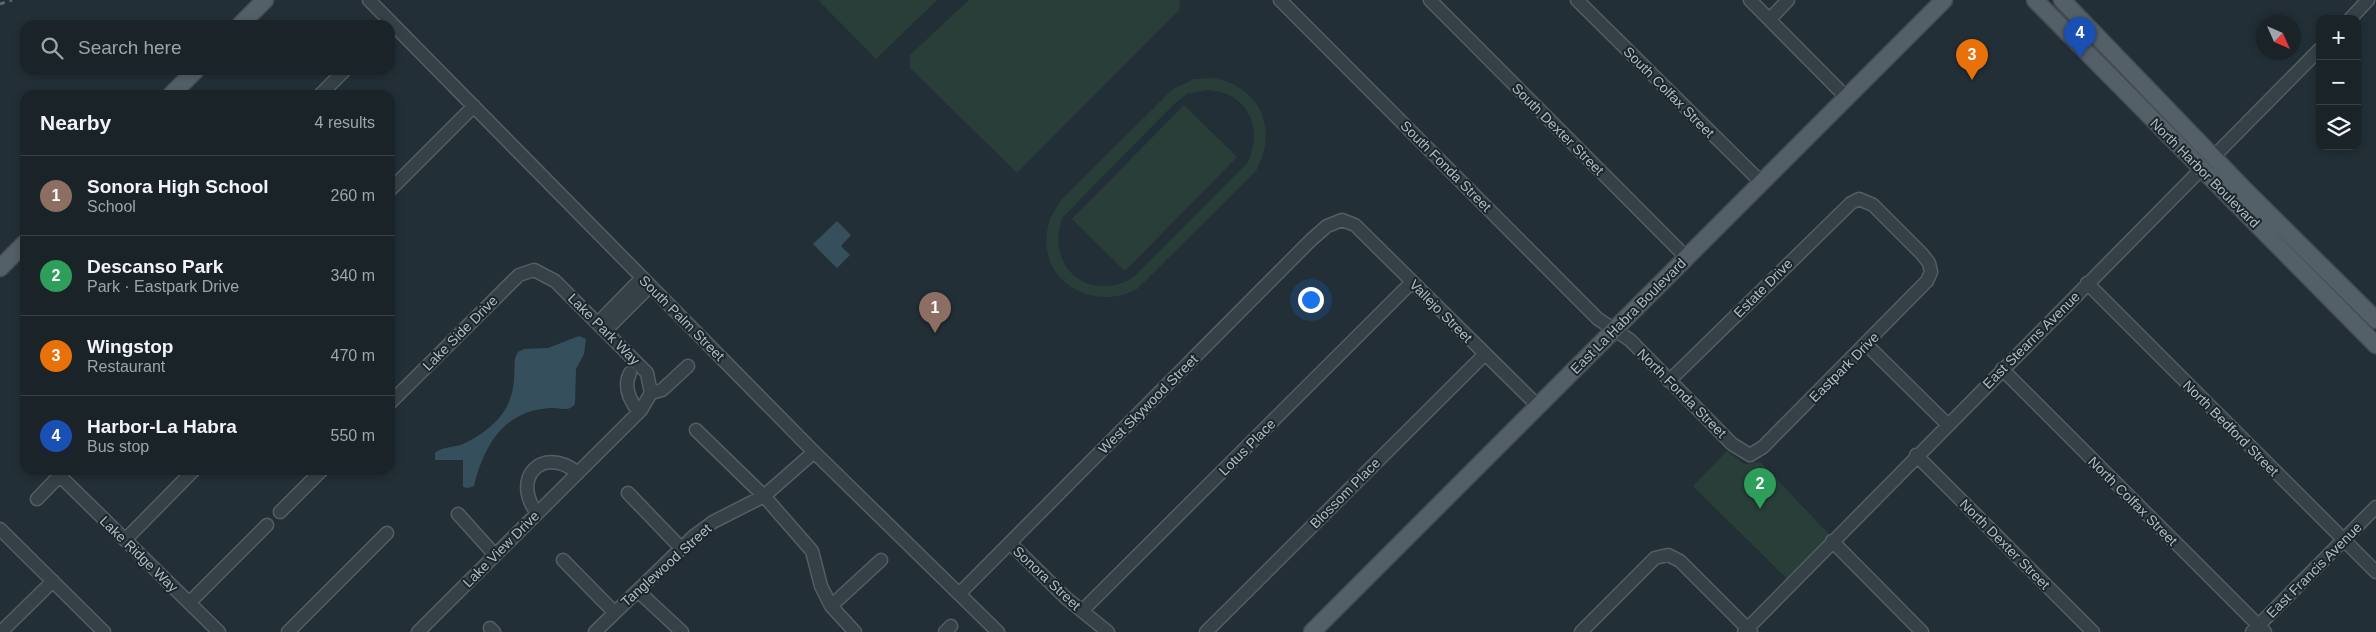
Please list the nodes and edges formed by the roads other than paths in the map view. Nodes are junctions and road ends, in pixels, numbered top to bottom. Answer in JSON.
{"nodes":[{"id":1,"x":265,"y":0,"type":"edge"},
{"id":2,"x":369,"y":0,"type":"edge"},
{"id":3,"x":1280,"y":0,"type":"edge"},
{"id":4,"x":1430,"y":0,"type":"edge"},
{"id":5,"x":1577,"y":0,"type":"edge"},
{"id":6,"x":1750,"y":0,"type":"edge"},
{"id":7,"x":1788,"y":0,"type":"edge"},
{"id":8,"x":1944,"y":0,"type":"edge"},
{"id":9,"x":2034,"y":0,"type":"edge"},
{"id":10,"x":2062,"y":0,"type":"edge"},
{"id":11,"x":2368,"y":0,"type":"edge"},
{"id":12,"x":2354,"y":15,"type":"edge"},
{"id":13,"x":245,"y":20,"type":"edge"},
{"id":14,"x":387,"y":20,"type":"edge"},
{"id":15,"x":1770,"y":20,"type":"junction"},
{"id":16,"x":395,"y":28,"type":"edge"},
{"id":17,"x":2316,"y":53,"type":"edge"},
{"id":18,"x":191,"y":75,"type":"edge"},
{"id":19,"x":340,"y":75,"type":"edge"},
{"id":20,"x":176,"y":90,"type":"edge"},
{"id":21,"x":325,"y":90,"type":"edge"},
{"id":22,"x":1847,"y":98,"type":"junction"},
{"id":23,"x":474,"y":106,"type":"junction"},
{"id":24,"x":2212,"y":157,"type":"junction"},
{"id":25,"x":2200,"y":168,"type":"junction"},
{"id":26,"x":1762,"y":183,"type":"junction"},
{"id":27,"x":395,"y":185,"type":"edge"},
{"id":28,"x":1342,"y":220,"type":"joint"},
{"id":29,"x":20,"y":247,"type":"edge"},
{"id":30,"x":1687,"y":258,"type":"junction"},
{"id":31,"x":0,"y":268,"type":"edge"},
{"id":32,"x":534,"y":270,"type":"joint"},
{"id":33,"x":1931,"y":272,"type":"joint"},
{"id":34,"x":646,"y":282,"type":"junction"},
{"id":35,"x":1412,"y":282,"type":"junction"},
{"id":36,"x":2087,"y":283,"type":"junction"},
{"id":37,"x":2374,"y":312,"type":"edge"},
{"id":38,"x":602,"y":327,"type":"junction"},
{"id":39,"x":1614,"y":330,"type":"junction"},
{"id":40,"x":1866,"y":344,"type":"junction"},
{"id":41,"x":2376,"y":345,"type":"edge"},
{"id":42,"x":1485,"y":354,"type":"junction"},
{"id":43,"x":688,"y":366,"type":"dead end"},
{"id":44,"x":2002,"y":369,"type":"junction"},
{"id":45,"x":630,"y":373,"type":"dead end"},
{"id":46,"x":1669,"y":381,"type":"junction"},
{"id":47,"x":651,"y":393,"type":"junction"},
{"id":48,"x":395,"y":398,"type":"edge"},
{"id":49,"x":1538,"y":406,"type":"junction"},
{"id":50,"x":639,"y":412,"type":"junction"},
{"id":51,"x":1947,"y":424,"type":"junction"},
{"id":52,"x":696,"y":430,"type":"dead end"},
{"id":53,"x":814,"y":452,"type":"junction"},
{"id":54,"x":1750,"y":454,"type":"joint"},
{"id":55,"x":1916,"y":455,"type":"junction"},
{"id":56,"x":580,"y":469,"type":"junction"},
{"id":57,"x":60,"y":475,"type":"edge"},
{"id":58,"x":64,"y":475,"type":"edge"},
{"id":59,"x":189,"y":475,"type":"edge"},
{"id":60,"x":317,"y":475,"type":"edge"},
{"id":61,"x":628,"y":493,"type":"dead end"},
{"id":62,"x":764,"y":496,"type":"junction"},
{"id":63,"x":37,"y":499,"type":"dead end"},
{"id":64,"x":2376,"y":507,"type":"edge"},
{"id":65,"x":280,"y":512,"type":"dead end"},
{"id":66,"x":537,"y":513,"type":"junction"},
{"id":67,"x":458,"y":514,"type":"dead end"},
{"id":68,"x":268,"y":525,"type":"dead end"},
{"id":69,"x":0,"y":529,"type":"edge"},
{"id":70,"x":388,"y":533,"type":"dead end"},
{"id":71,"x":125,"y":540,"type":"junction"},
{"id":72,"x":2343,"y":540,"type":"junction"},
{"id":73,"x":1832,"y":541,"type":"junction"},
{"id":74,"x":1010,"y":543,"type":"junction"},
{"id":75,"x":682,"y":548,"type":"junction"},
{"id":76,"x":495,"y":555,"type":"junction"},
{"id":77,"x":563,"y":560,"type":"dead end"},
{"id":78,"x":881,"y":560,"type":"dead end"},
{"id":79,"x":2376,"y":572,"type":"edge"},
{"id":80,"x":53,"y":581,"type":"junction"},
{"id":81,"x":638,"y":591,"type":"junction"},
{"id":82,"x":959,"y":594,"type":"junction"},
{"id":83,"x":190,"y":603,"type":"junction"},
{"id":84,"x":832,"y":606,"type":"junction"},
{"id":85,"x":1082,"y":611,"type":"junction"},
{"id":86,"x":614,"y":612,"type":"junction"},
{"id":87,"x":2258,"y":630,"type":"edge"},
{"id":88,"x":1747,"y":631,"type":"edge"},
{"id":89,"x":1,"y":632,"type":"edge"},
{"id":90,"x":104,"y":632,"type":"edge"},
{"id":91,"x":219,"y":632,"type":"edge"},
{"id":92,"x":288,"y":632,"type":"edge"},
{"id":93,"x":418,"y":632,"type":"edge"},
{"id":94,"x":595,"y":632,"type":"edge"},
{"id":95,"x":682,"y":632,"type":"edge"},
{"id":96,"x":855,"y":632,"type":"edge"},
{"id":97,"x":998,"y":632,"type":"edge"},
{"id":98,"x":1108,"y":632,"type":"edge"},
{"id":99,"x":1206,"y":632,"type":"edge"},
{"id":100,"x":1312,"y":632,"type":"edge"},
{"id":101,"x":1581,"y":632,"type":"edge"},
{"id":102,"x":1922,"y":632,"type":"edge"},
{"id":103,"x":2093,"y":632,"type":"edge"}],
"edges":[{"from":1,"to":13,"type":"main road"},
{"from":2,"to":14,"type":"street","name":"South Palm Street"},
{"from":3,"to":39,"type":"street","name":"South Fonda Street"},
{"from":4,"to":30,"type":"street","name":"South Dexter Street"},
{"from":5,"to":26,"type":"street","name":"South Colfax Street"},
{"from":6,"to":15,"type":"street"},
{"from":7,"to":15,"type":"street"},
{"from":8,"to":22,"type":"main road","name":"East La Habra Boulevard"},
{"from":9,"to":25,"type":"main road","name":"North Harbor Boulevard"},
{"from":10,"to":24,"type":"main road","name":"North Harbor Boulevard"},
{"from":11,"to":12,"type":"street"},
{"from":15,"to":22,"type":"street"},
{"from":16,"to":23,"type":"street","name":"South Palm Street"},
{"from":17,"to":24,"type":"street","name":"East Stearns Avenue"},
{"from":18,"to":20,"type":"main road"},
{"from":19,"to":21,"type":"street"},
{"from":22,"to":26,"type":"main road","name":"East La Habra Boulevard"},
{"from":23,"to":27,"type":"street"},
{"from":23,"to":34,"type":"street","name":"South Palm Street"},
{"from":24,"to":25,"type":"street","name":"East Stearns Avenue"},
{"from":24,"to":37,"type":"main road","name":"North Harbor Boulevard"},
{"from":25,"to":36,"type":"street","name":"East Stearns Avenue"},
{"from":25,"to":41,"type":"main road","name":"North Harbor Boulevard"},
{"from":26,"to":30,"type":"main road","name":"East La Habra Boulevard"},
{"from":28,"to":35,"type":"street","name":"Vallejo Street"},
{"from":28,"to":74,"type":"street","name":"West Skywood Street"},
{"from":29,"to":31,"type":"main road"},
{"from":30,"to":39,"type":"main road","name":"East La Habra Boulevard"},
{"from":32,"to":38,"type":"street","name":"Lake Park Way"},
{"from":32,"to":48,"type":"street","name":"Lake Side Drive"},
{"from":33,"to":40,"type":"street","name":"Eastpark Drive"},
{"from":33,"to":46,"type":"street","name":"Estate Drive"},
{"from":34,"to":38,"type":"street"},
{"from":34,"to":53,"type":"street","name":"South Palm Street"},
{"from":35,"to":42,"type":"street","name":"Vallejo Street"},
{"from":35,"to":85,"type":"street","name":"Lotus Place"},
{"from":36,"to":44,"type":"street","name":"East Stearns Avenue"},
{"from":36,"to":72,"type":"street","name":"North Bedford Street"},
{"from":38,"to":47,"type":"street","name":"Lake Park Way"},
{"from":39,"to":46,"type":"street","name":"North Fonda Street"},
{"from":39,"to":49,"type":"main road","name":"East La Habra Boulevard"},
{"from":40,"to":51,"type":"street"},
{"from":40,"to":54,"type":"street","name":"Eastpark Drive"},
{"from":42,"to":49,"type":"street","name":"Vallejo Street"},
{"from":42,"to":99,"type":"street","name":"Blossom Place"},
{"from":43,"to":47,"type":"street"},
{"from":44,"to":51,"type":"street","name":"East Stearns Avenue"},
{"from":44,"to":87,"type":"street","name":"North Colfax Street"},
{"from":45,"to":50,"type":"street"},
{"from":46,"to":54,"type":"street","name":"North Fonda Street"},
{"from":47,"to":50,"type":"street"},
{"from":49,"to":100,"type":"main road","name":"East La Habra Boulevard"},
{"from":50,"to":56,"type":"street"},
{"from":51,"to":55,"type":"street","name":"East Stearns Avenue"},
{"from":52,"to":62,"type":"street"},
{"from":53,"to":62,"type":"street","name":"Tanglewood Street"},
{"from":53,"to":82,"type":"street","name":"South Palm Street"},
{"from":55,"to":73,"type":"street","name":"East Stearns Avenue"},
{"from":55,"to":103,"type":"street","name":"North Dexter Street"},
{"from":56,"to":66,"type":"street","name":"Lake View Drive"},
{"from":56,"to":66,"type":"street"},
{"from":57,"to":63,"type":"street"},
{"from":58,"to":71,"type":"street","name":"Lake Ridge Way"},
{"from":59,"to":71,"type":"street"},
{"from":60,"to":65,"type":"street"},
{"from":61,"to":75,"type":"street"},
{"from":62,"to":75,"type":"street","name":"Tanglewood Street"},
{"from":62,"to":84,"type":"street"},
{"from":64,"to":72,"type":"street","name":"East Francis Avenue"},
{"from":66,"to":76,"type":"street","name":"Lake View Drive"},
{"from":67,"to":76,"type":"street"},
{"from":68,"to":83,"type":"street"},
{"from":69,"to":80,"type":"street"},
{"from":70,"to":92,"type":"street"},
{"from":71,"to":83,"type":"street","name":"Lake Ridge Way"},
{"from":72,"to":79,"type":"street","name":"North Bedford Street"},
{"from":72,"to":87,"type":"street","name":"East Francis Avenue"},
{"from":73,"to":88,"type":"street","name":"East Stearns Avenue"},
{"from":73,"to":102,"type":"street"},
{"from":74,"to":82,"type":"street","name":"West Skywood Street"},
{"from":74,"to":85,"type":"street","name":"Sonora Street"},
{"from":75,"to":81,"type":"street","name":"Tanglewood Street"},
{"from":76,"to":93,"type":"street","name":"Lake View Drive"},
{"from":77,"to":86,"type":"street"},
{"from":78,"to":84,"type":"street"},
{"from":80,"to":89,"type":"street"},
{"from":80,"to":90,"type":"street"},
{"from":81,"to":86,"type":"street","name":"Tanglewood Street"},
{"from":81,"to":95,"type":"street"},
{"from":82,"to":97,"type":"street","name":"South Palm Street"},
{"from":83,"to":91,"type":"street","name":"Lake Ridge Way"},
{"from":84,"to":96,"type":"street"},
{"from":85,"to":98,"type":"street","name":"Sonora Street"},
{"from":86,"to":94,"type":"street","name":"Tanglewood Street"},
{"from":88,"to":101,"type":"street"}]}
